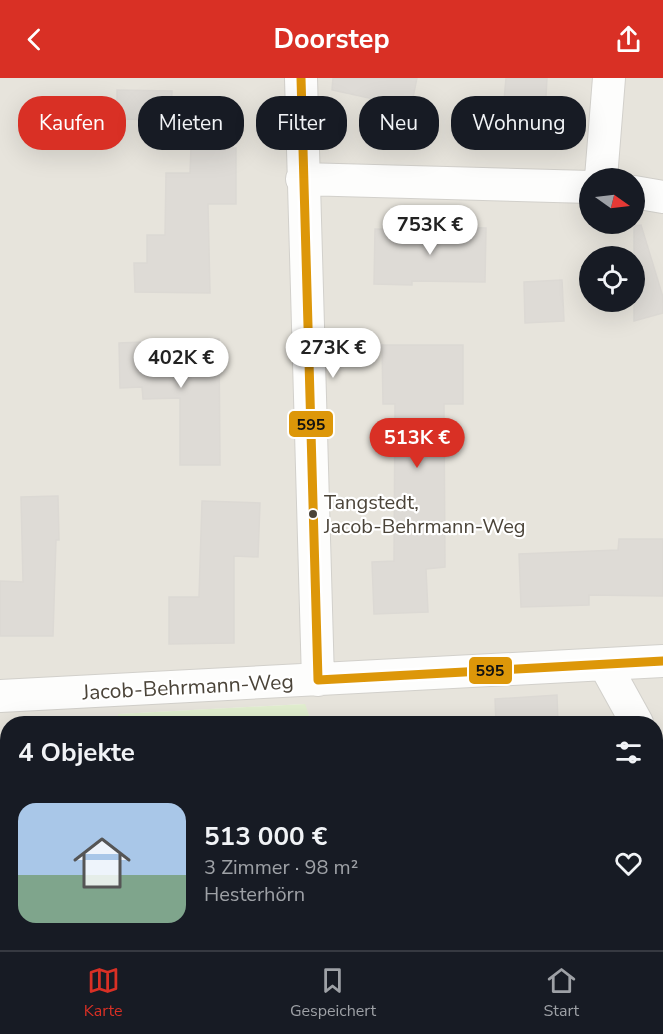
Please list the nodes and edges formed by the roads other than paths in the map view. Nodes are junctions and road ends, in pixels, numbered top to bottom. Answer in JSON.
{"nodes":[{"id":1,"x":301,"y":78,"type":"edge"},
{"id":2,"x":609,"y":78,"type":"edge"},
{"id":3,"x":602,"y":168,"type":"edge"},
{"id":4,"x":302,"y":179,"type":"junction"},
{"id":5,"x":579,"y":187,"type":"edge"},
{"id":6,"x":645,"y":194,"type":"edge"},
{"id":7,"x":663,"y":197,"type":"edge"},
{"id":8,"x":663,"y":661,"type":"edge"},
{"id":9,"x":605,"y":665,"type":"junction"},
{"id":10,"x":318,"y":681,"type":"junction"},
{"id":11,"x":0,"y":696,"type":"edge"},
{"id":12,"x":633,"y":716,"type":"edge"}],
"edges":[{"from":1,"to":4,"type":"street"},
{"from":2,"to":3,"type":"street"},
{"from":4,"to":5,"type":"street"},
{"from":4,"to":10,"type":"street"},
{"from":6,"to":7,"type":"street"},
{"from":8,"to":9,"type":"street","name":"Jacob-Behrmann-Weg"},
{"from":9,"to":10,"type":"street","name":"Jacob-Behrmann-Weg"},
{"from":9,"to":12,"type":"street"},
{"from":10,"to":11,"type":"street","name":"Jacob-Behrmann-Weg"}]}
